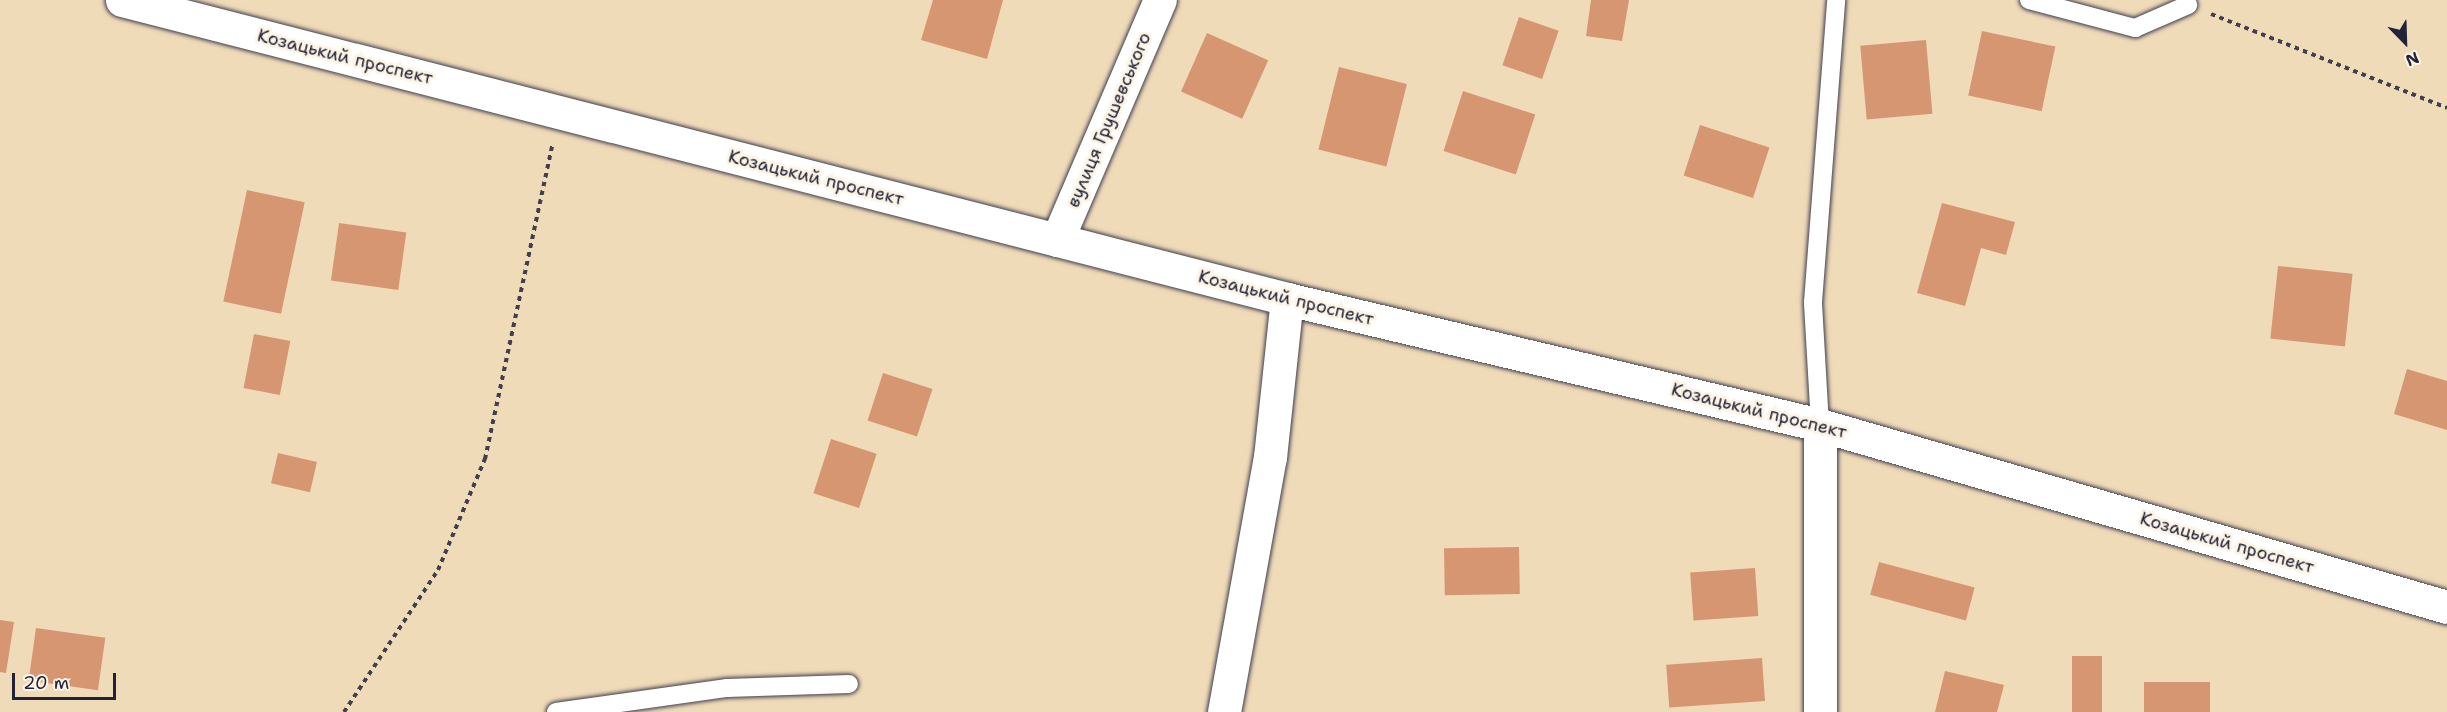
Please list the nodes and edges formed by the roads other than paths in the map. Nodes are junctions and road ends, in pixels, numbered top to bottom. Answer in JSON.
{"nodes":[{"id":1,"x":122,"y":0,"type":"edge"},
{"id":2,"x":1160,"y":0,"type":"edge"},
{"id":3,"x":1836,"y":0,"type":"edge"},
{"id":4,"x":2029,"y":0,"type":"edge"},
{"id":5,"x":2188,"y":5,"type":"road end"},
{"id":6,"x":1057,"y":240,"type":"junction"},
{"id":7,"x":1287,"y":299,"type":"junction"},
{"id":8,"x":1820,"y":425,"type":"junction"},
{"id":9,"x":2447,"y":607,"type":"edge"},
{"id":10,"x":849,"y":684,"type":"dead end"},
{"id":11,"x":555,"y":712,"type":"edge"},
{"id":12,"x":1224,"y":712,"type":"edge"},
{"id":13,"x":1820,"y":712,"type":"edge"}],
"edges":[{"from":1,"to":6,"type":"street","name":"Козацький проспект"},
{"from":2,"to":6,"type":"street","name":"вулиця Грушевського"},
{"from":3,"to":8,"type":"lane"},
{"from":4,"to":5,"type":"lane"},
{"from":6,"to":7,"type":"street","name":"Козацький проспект"},
{"from":7,"to":8,"type":"street","name":"Козацький проспект"},
{"from":7,"to":12,"type":"street"},
{"from":8,"to":9,"type":"street","name":"Козацький проспект"},
{"from":8,"to":13,"type":"street"},
{"from":10,"to":11,"type":"lane"}]}
